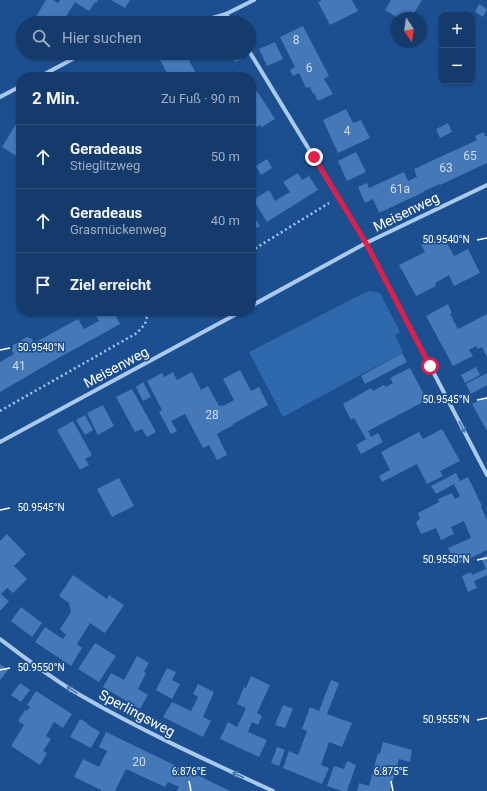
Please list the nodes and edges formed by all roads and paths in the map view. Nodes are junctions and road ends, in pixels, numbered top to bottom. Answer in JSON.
{"nodes":[{"id":1,"x":254,"y":0,"type":"edge"},
{"id":2,"x":226,"y":14,"type":"joint"},
{"id":3,"x":220,"y":16,"type":"edge"},
{"id":4,"x":71,"y":60,"type":"edge"},
{"id":5,"x":254,"y":60,"type":"edge"},
{"id":6,"x":48,"y":72,"type":"edge"},
{"id":7,"x":16,"y":89,"type":"edge"},
{"id":8,"x":0,"y":98,"type":"edge"},
{"id":9,"x":487,"y":185,"type":"edge"},
{"id":10,"x":338,"y":197,"type":"junction"},
{"id":11,"x":366,"y":243,"type":"junction"},
{"id":12,"x":256,"y":248,"type":"edge"},
{"id":13,"x":256,"y":303,"type":"edge"},
{"id":14,"x":148,"y":316,"type":"edge"},
{"id":15,"x":233,"y":316,"type":"edge"},
{"id":16,"x":0,"y":411,"type":"edge"},
{"id":17,"x":0,"y":442,"type":"edge"},
{"id":18,"x":487,"y":475,"type":"edge"},
{"id":19,"x":0,"y":639,"type":"edge"},
{"id":20,"x":274,"y":791,"type":"edge"}],
"edges":[{"from":1,"to":2,"type":"street"},
{"from":2,"to":3,"type":"street"},
{"from":4,"to":6,"type":"street"},
{"from":5,"to":10,"type":"street"},
{"from":7,"to":8,"type":"street"},
{"from":9,"to":11,"type":"street","name":"Meisenweg"},
{"from":10,"to":11,"type":"street"},
{"from":10,"to":12,"type":"path"},
{"from":11,"to":13,"type":"street","name":"Meisenweg"},
{"from":11,"to":18,"type":"street","one_way":true},
{"from":14,"to":16,"type":"path"},
{"from":15,"to":17,"type":"street","name":"Meisenweg"},
{"from":20,"to":19,"type":"street","name":"Sperlingsweg","one_way":true}]}
